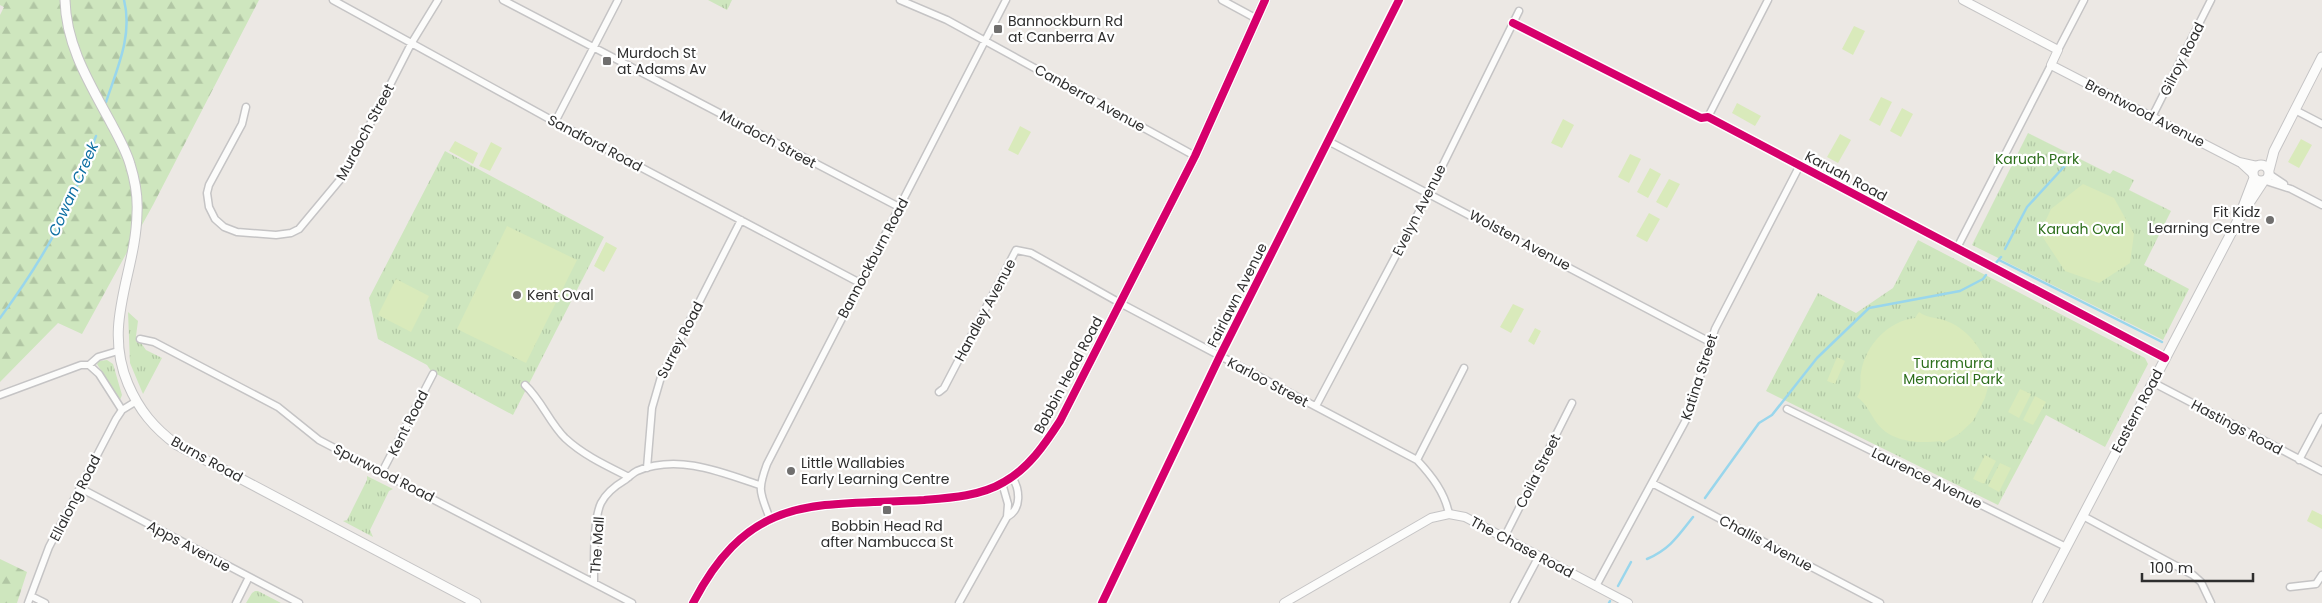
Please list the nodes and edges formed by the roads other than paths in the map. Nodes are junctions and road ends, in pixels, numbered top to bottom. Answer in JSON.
{"nodes":[{"id":1,"x":65,"y":0,"type":"edge"},
{"id":2,"x":333,"y":0,"type":"edge"},
{"id":3,"x":438,"y":0,"type":"edge"},
{"id":4,"x":503,"y":0,"type":"edge"},
{"id":5,"x":618,"y":0,"type":"edge"},
{"id":6,"x":900,"y":0,"type":"edge"},
{"id":7,"x":1006,"y":0,"type":"edge"},
{"id":8,"x":1222,"y":0,"type":"edge"},
{"id":9,"x":1265,"y":0,"type":"edge"},
{"id":10,"x":1399,"y":0,"type":"edge"},
{"id":11,"x":1768,"y":0,"type":"edge"},
{"id":12,"x":1963,"y":0,"type":"edge"},
{"id":13,"x":2084,"y":0,"type":"edge"},
{"id":14,"x":2211,"y":0,"type":"edge"},
{"id":15,"x":1519,"y":11,"type":"dead end"},
{"id":16,"x":1257,"y":19,"type":"junction"},
{"id":17,"x":1513,"y":23,"type":"junction"},
{"id":18,"x":985,"y":41,"type":"junction"},
{"id":19,"x":411,"y":44,"type":"junction"},
{"id":20,"x":593,"y":48,"type":"junction"},
{"id":21,"x":2058,"y":50,"type":"junction"},
{"id":22,"x":2322,"y":57,"type":"edge"},
{"id":23,"x":2051,"y":65,"type":"junction"},
{"id":24,"x":246,"y":107,"type":"dead end"},
{"id":25,"x":2295,"y":110,"type":"junction"},
{"id":26,"x":1708,"y":117,"type":"junction"},
{"id":27,"x":2152,"y":117,"type":"junction"},
{"id":28,"x":555,"y":122,"type":"junction"},
{"id":29,"x":2322,"y":124,"type":"edge"},
{"id":30,"x":1328,"y":140,"type":"junction"},
{"id":31,"x":2274,"y":151,"type":"junction"},
{"id":32,"x":1194,"y":156,"type":"junction"},
{"id":33,"x":1800,"y":166,"type":"junction"},
{"id":34,"x":2256,"y":171,"type":"junction"},
{"id":35,"x":2267,"y":177,"type":"junction"},
{"id":36,"x":1429,"y":192,"type":"junction"},
{"id":37,"x":2322,"y":205,"type":"edge"},
{"id":38,"x":899,"y":207,"type":"junction"},
{"id":39,"x":741,"y":220,"type":"junction"},
{"id":40,"x":2238,"y":220,"type":"junction"},
{"id":41,"x":1957,"y":248,"type":"junction"},
{"id":42,"x":860,"y":282,"type":"junction"},
{"id":43,"x":1120,"y":303,"type":"junction"},
{"id":44,"x":140,"y":340,"type":"dead end"},
{"id":45,"x":1710,"y":342,"type":"junction"},
{"id":46,"x":118,"y":351,"type":"junction"},
{"id":47,"x":1220,"y":356,"type":"junction"},
{"id":48,"x":2165,"y":358,"type":"junction"},
{"id":49,"x":89,"y":365,"type":"junction"},
{"id":50,"x":1464,"y":368,"type":"dead end"},
{"id":51,"x":433,"y":374,"type":"dead end"},
{"id":52,"x":2152,"y":382,"type":"junction"},
{"id":53,"x":526,"y":385,"type":"dead end"},
{"id":54,"x":939,"y":392,"type":"dead end"},
{"id":55,"x":0,"y":395,"type":"edge"},
{"id":56,"x":135,"y":402,"type":"junction"},
{"id":57,"x":1572,"y":403,"type":"dead end"},
{"id":58,"x":1316,"y":406,"type":"junction"},
{"id":59,"x":1787,"y":409,"type":"dead end"},
{"id":60,"x":122,"y":410,"type":"junction"},
{"id":61,"x":2322,"y":417,"type":"edge"},
{"id":62,"x":1417,"y":460,"type":"junction"},
{"id":63,"x":2300,"y":460,"type":"junction"},
{"id":64,"x":647,"y":468,"type":"junction"},
{"id":65,"x":382,"y":472,"type":"junction"},
{"id":66,"x":2322,"y":472,"type":"edge"},
{"id":67,"x":629,"y":477,"type":"junction"},
{"id":68,"x":1012,"y":478,"type":"junction"},
{"id":69,"x":1002,"y":483,"type":"junction"},
{"id":70,"x":1652,"y":483,"type":"junction"},
{"id":71,"x":760,"y":484,"type":"junction"},
{"id":72,"x":80,"y":488,"type":"junction"},
{"id":73,"x":1449,"y":514,"type":"junction"},
{"id":74,"x":2082,"y":516,"type":"junction"},
{"id":75,"x":1007,"y":517,"type":"junction"},
{"id":76,"x":770,"y":519,"type":"junction"},
{"id":77,"x":1504,"y":538,"type":"junction"},
{"id":78,"x":2066,"y":547,"type":"junction"},
{"id":79,"x":1539,"y":556,"type":"junction"},
{"id":80,"x":2322,"y":575,"type":"edge"},
{"id":81,"x":249,"y":577,"type":"junction"},
{"id":82,"x":594,"y":583,"type":"junction"},
{"id":83,"x":1596,"y":586,"type":"junction"},
{"id":84,"x":2290,"y":587,"type":"dead end"},
{"id":85,"x":31,"y":596,"type":"junction"},
{"id":86,"x":28,"y":603,"type":"edge"},
{"id":87,"x":45,"y":603,"type":"edge"},
{"id":88,"x":236,"y":603,"type":"edge"},
{"id":89,"x":299,"y":603,"type":"edge"},
{"id":90,"x":476,"y":603,"type":"edge"},
{"id":91,"x":632,"y":603,"type":"edge"},
{"id":92,"x":693,"y":603,"type":"edge"},
{"id":93,"x":959,"y":603,"type":"edge"},
{"id":94,"x":1102,"y":603,"type":"edge"},
{"id":95,"x":1284,"y":603,"type":"edge"},
{"id":96,"x":1514,"y":603,"type":"edge"},
{"id":97,"x":1628,"y":603,"type":"edge"},
{"id":98,"x":1880,"y":603,"type":"edge"},
{"id":99,"x":2037,"y":603,"type":"edge"},
{"id":100,"x":2211,"y":603,"type":"edge"}],
"edges":[{"from":1,"to":46,"type":"main road","name":"Burns Road"},
{"from":2,"to":19,"type":"street","name":"Sandford Road"},
{"from":3,"to":19,"type":"street","name":"Murdoch Street"},
{"from":4,"to":20,"type":"street","name":"Murdoch Street"},
{"from":5,"to":20,"type":"street"},
{"from":6,"to":18,"type":"street","name":"Canberra Avenue"},
{"from":7,"to":18,"type":"street","name":"Bannockburn Road"},
{"from":8,"to":16,"type":"street"},
{"from":9,"to":16,"type":"main road","name":"Bobbin Head Road"},
{"from":10,"to":30,"type":"street","name":"Fairlawn Avenue"},
{"from":11,"to":26,"type":"street"},
{"from":12,"to":21,"type":"street"},
{"from":13,"to":21,"type":"street"},
{"from":14,"to":27,"type":"street","name":"Gilroy Road"},
{"from":15,"to":17,"type":"street","name":"Evelyn Avenue"},
{"from":16,"to":32,"type":"main road","name":"Bobbin Head Road"},
{"from":17,"to":26,"type":"street","name":"Karuah Road"},
{"from":17,"to":36,"type":"street","name":"Evelyn Avenue"},
{"from":18,"to":32,"type":"street","name":"Canberra Avenue"},
{"from":18,"to":38,"type":"street","name":"Bannockburn Road"},
{"from":19,"to":24,"type":"street","name":"Murdoch Street"},
{"from":19,"to":28,"type":"street","name":"Sandford Road"},
{"from":20,"to":28,"type":"street"},
{"from":20,"to":38,"type":"street","name":"Murdoch Street"},
{"from":21,"to":23,"type":"street"},
{"from":22,"to":25,"type":"main road","name":"Eastern Road"},
{"from":23,"to":27,"type":"street","name":"Brentwood Avenue"},
{"from":23,"to":41,"type":"street"},
{"from":25,"to":29,"type":"street"},
{"from":25,"to":31,"type":"main road","name":"Eastern Road"},
{"from":26,"to":33,"type":"street","name":"Karuah Road"},
{"from":27,"to":34,"type":"street","name":"Brentwood Avenue"},
{"from":28,"to":39,"type":"street","name":"Sandford Road"},
{"from":30,"to":36,"type":"street","name":"Wolsten Avenue"},
{"from":30,"to":47,"type":"street","name":"Fairlawn Avenue"},
{"from":31,"to":34,"type":"main road","name":"Eastern Road"},
{"from":31,"to":35,"type":"main road","name":"Eastern Road"},
{"from":32,"to":43,"type":"main road","name":"Bobbin Head Road"},
{"from":33,"to":41,"type":"street","name":"Karuah Road"},
{"from":33,"to":45,"type":"street","name":"Katina Street"},
{"from":34,"to":35,"type":"main road"},
{"from":34,"to":35,"type":"main road"},
{"from":34,"to":40,"type":"main road","name":"Eastern Road"},
{"from":35,"to":37,"type":"street"},
{"from":35,"to":40,"type":"main road","name":"Eastern Road"},
{"from":36,"to":45,"type":"street","name":"Wolsten Avenue"},
{"from":36,"to":58,"type":"street","name":"Evelyn Avenue"},
{"from":38,"to":42,"type":"street","name":"Bannockburn Road"},
{"from":39,"to":42,"type":"street","name":"Sandford Road"},
{"from":39,"to":64,"type":"street","name":"Surrey Road"},
{"from":40,"to":48,"type":"main road","name":"Eastern Road"},
{"from":41,"to":48,"type":"street","name":"Karuah Road"},
{"from":42,"to":71,"type":"street","name":"Bannockburn Road"},
{"from":43,"to":47,"type":"street","name":"Karloo Street"},
{"from":43,"to":54,"type":"street","name":"Handley Avenue"},
{"from":43,"to":68,"type":"main road","name":"Bobbin Head Road"},
{"from":44,"to":65,"type":"street","name":"Spurwood Road"},
{"from":45,"to":70,"type":"street","name":"Katina Street"},
{"from":46,"to":49,"type":"street"},
{"from":46,"to":56,"type":"main road","name":"Burns Road"},
{"from":47,"to":58,"type":"street","name":"Karloo Street"},
{"from":47,"to":94,"type":"street","name":"Fairlawn Avenue"},
{"from":48,"to":52,"type":"main road","name":"Eastern Road"},
{"from":49,"to":55,"type":"street"},
{"from":49,"to":60,"type":"street"},
{"from":50,"to":62,"type":"street"},
{"from":51,"to":65,"type":"street","name":"Kent Road"},
{"from":52,"to":63,"type":"street","name":"Hastings Road"},
{"from":52,"to":74,"type":"main road","name":"Eastern Road"},
{"from":53,"to":67,"type":"street"},
{"from":56,"to":60,"type":"street"},
{"from":56,"to":90,"type":"main road","name":"Burns Road"},
{"from":57,"to":77,"type":"street","name":"Coila Street"},
{"from":58,"to":62,"type":"street","name":"Karloo Street"},
{"from":59,"to":78,"type":"street","name":"Laurence Avenue"},
{"from":60,"to":72,"type":"street","name":"Ellalong Road"},
{"from":61,"to":63,"type":"street"},
{"from":62,"to":73,"type":"street"},
{"from":63,"to":66,"type":"street","name":"Hastings Road"},
{"from":64,"to":67,"type":"street","name":"The Mall"},
{"from":64,"to":71,"type":"street","name":"The Mall"},
{"from":65,"to":82,"type":"street","name":"Spurwood Road"},
{"from":67,"to":82,"type":"street","name":"The Mall"},
{"from":68,"to":69,"type":"main road","name":"Bobbin Head Road"},
{"from":68,"to":75,"type":"street"},
{"from":69,"to":75,"type":"street"},
{"from":69,"to":76,"type":"main road","name":"Bobbin Head Road"},
{"from":70,"to":83,"type":"street","name":"Katina Street"},
{"from":70,"to":98,"type":"street","name":"Challis Avenue"},
{"from":71,"to":76,"type":"street"},
{"from":72,"to":81,"type":"street","name":"Apps Avenue"},
{"from":72,"to":85,"type":"street","name":"Ellalong Road"},
{"from":73,"to":77,"type":"street","name":"The Chase Road"},
{"from":73,"to":95,"type":"street"},
{"from":74,"to":78,"type":"main road","name":"Eastern Road"},
{"from":74,"to":100,"type":"street"},
{"from":75,"to":93,"type":"street"},
{"from":76,"to":92,"type":"main road","name":"Bobbin Head Road"},
{"from":77,"to":79,"type":"street","name":"The Chase Road"},
{"from":78,"to":99,"type":"main road","name":"Eastern Road"},
{"from":79,"to":83,"type":"street","name":"The Chase Road"},
{"from":79,"to":96,"type":"street"},
{"from":80,"to":84,"type":"street"},
{"from":81,"to":88,"type":"street"},
{"from":81,"to":89,"type":"street","name":"Apps Avenue"},
{"from":82,"to":91,"type":"street","name":"Spurwood Road"},
{"from":83,"to":97,"type":"street","name":"The Chase Road"},
{"from":85,"to":86,"type":"street","name":"Ellalong Road"},
{"from":85,"to":87,"type":"street"}]}
